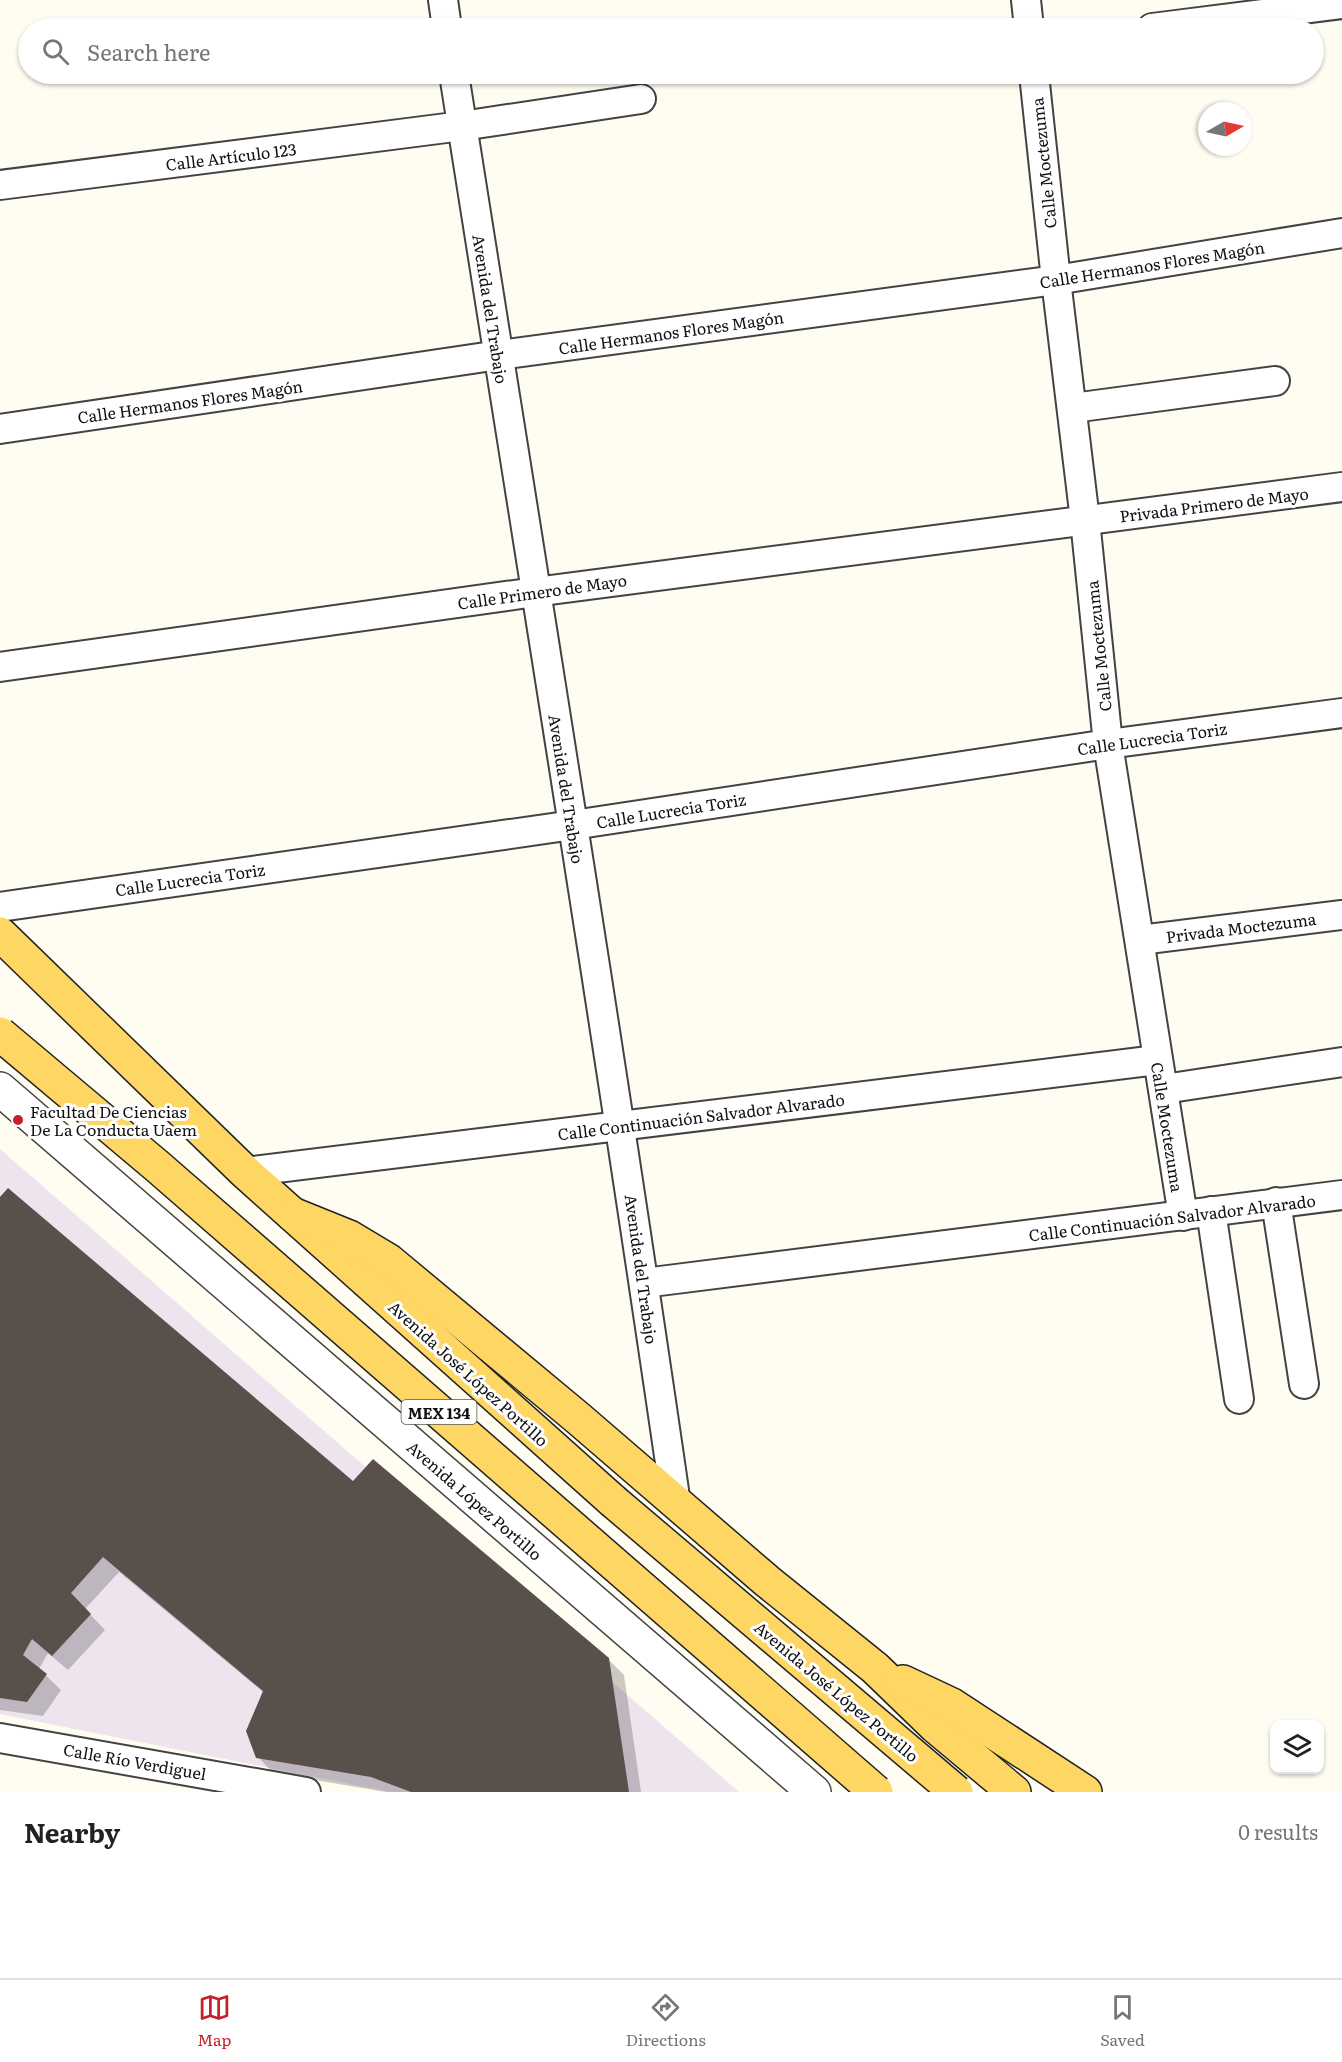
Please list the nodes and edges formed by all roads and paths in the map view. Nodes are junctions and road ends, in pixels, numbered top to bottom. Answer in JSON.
{"nodes":[{"id":1,"x":442,"y":0,"type":"edge"},
{"id":2,"x":1026,"y":0,"type":"edge"},
{"id":3,"x":1342,"y":4,"type":"edge"},
{"id":4,"x":1211,"y":10,"type":"edge"},
{"id":5,"x":445,"y":18,"type":"edge"},
{"id":6,"x":1028,"y":18,"type":"edge"},
{"id":7,"x":1185,"y":18,"type":"edge"},
{"id":8,"x":456,"y":84,"type":"edge"},
{"id":9,"x":1035,"y":84,"type":"edge"},
{"id":10,"x":641,"y":99,"type":"dead end"},
{"id":11,"x":462,"y":126,"type":"junction"},
{"id":12,"x":0,"y":186,"type":"edge"},
{"id":13,"x":1342,"y":233,"type":"edge"},
{"id":14,"x":1056,"y":280,"type":"junction"},
{"id":15,"x":499,"y":355,"type":"junction"},
{"id":16,"x":1275,"y":381,"type":"dead end"},
{"id":17,"x":1073,"y":408,"type":"junction"},
{"id":18,"x":0,"y":429,"type":"edge"},
{"id":19,"x":1342,"y":487,"type":"edge"},
{"id":20,"x":1085,"y":520,"type":"junction"},
{"id":21,"x":535,"y":592,"type":"junction"},
{"id":22,"x":0,"y":667,"type":"edge"},
{"id":23,"x":1342,"y":713,"type":"edge"},
{"id":24,"x":1108,"y":744,"type":"junction"},
{"id":25,"x":573,"y":825,"type":"junction"},
{"id":26,"x":0,"y":907,"type":"edge"},
{"id":27,"x":1342,"y":915,"type":"edge"},
{"id":28,"x":0,"y":934,"type":"edge"},
{"id":29,"x":1140,"y":940,"type":"junction"},
{"id":30,"x":0,"y":1034,"type":"edge"},
{"id":31,"x":1157,"y":1060,"type":"junction"},
{"id":32,"x":1342,"y":1062,"type":"edge"},
{"id":33,"x":0,"y":1089,"type":"edge"},
{"id":34,"x":1164,"y":1089,"type":"junction"},
{"id":35,"x":621,"y":1126,"type":"junction"},
{"id":36,"x":245,"y":1172,"type":"junction"},
{"id":37,"x":1342,"y":1195,"type":"edge"},
{"id":38,"x":1276,"y":1202,"type":"junction"},
{"id":39,"x":1211,"y":1211,"type":"junction"},
{"id":40,"x":292,"y":1214,"type":"junction"},
{"id":41,"x":1183,"y":1216,"type":"junction"},
{"id":42,"x":644,"y":1284,"type":"junction"},
{"id":43,"x":1304,"y":1384,"type":"dead end"},
{"id":44,"x":1239,"y":1399,"type":"dead end"},
{"id":45,"x":676,"y":1504,"type":"junction"},
{"id":46,"x":874,"y":1668,"type":"junction"},
{"id":47,"x":0,"y":1738,"type":"edge"},
{"id":48,"x":306,"y":1792,"type":"edge"},
{"id":49,"x":814,"y":1792,"type":"edge"},
{"id":50,"x":876,"y":1792,"type":"edge"},
{"id":51,"x":956,"y":1792,"type":"edge"},
{"id":52,"x":1014,"y":1792,"type":"edge"},
{"id":53,"x":1085,"y":1792,"type":"edge"}],
"edges":[{"from":1,"to":5,"type":"street"},
{"from":2,"to":6,"type":"street"},
{"from":3,"to":4,"type":"street"},
{"from":4,"to":7,"type":"street"},
{"from":8,"to":11,"type":"street","name":"Avenida del Trabajo"},
{"from":9,"to":14,"type":"street","name":"Calle Moctezuma"},
{"from":10,"to":11,"type":"street","name":"Calle Artículo 123"},
{"from":11,"to":12,"type":"street","name":"Calle Artículo 123"},
{"from":11,"to":15,"type":"street","name":"Avenida del Trabajo"},
{"from":13,"to":14,"type":"street","name":"Calle Hermanos Flores Magón"},
{"from":14,"to":15,"type":"street","name":"Calle Hermanos Flores Magón"},
{"from":14,"to":17,"type":"street","name":"Calle Moctezuma"},
{"from":15,"to":18,"type":"street","name":"Calle Hermanos Flores Magón"},
{"from":15,"to":21,"type":"street","name":"Avenida del Trabajo"},
{"from":16,"to":17,"type":"street"},
{"from":17,"to":20,"type":"street","name":"Calle Moctezuma"},
{"from":19,"to":20,"type":"street","name":"Privada Primero de Mayo"},
{"from":20,"to":21,"type":"street","name":"Calle Primero de Mayo"},
{"from":20,"to":24,"type":"street","name":"Calle Moctezuma"},
{"from":21,"to":22,"type":"street","name":"Calle Primero de Mayo"},
{"from":21,"to":25,"type":"street","name":"Avenida del Trabajo"},
{"from":23,"to":24,"type":"street","name":"Calle Lucrecia Toriz"},
{"from":24,"to":25,"type":"street","name":"Calle Lucrecia Toriz"},
{"from":24,"to":29,"type":"street","name":"Calle Moctezuma"},
{"from":25,"to":26,"type":"street","name":"Calle Lucrecia Toriz"},
{"from":25,"to":35,"type":"street","name":"Avenida del Trabajo"},
{"from":27,"to":29,"type":"street","name":"Privada Moctezuma"},
{"from":28,"to":36,"type":"main road","name":"Avenida José López Portillo","number":"MEX 134"},
{"from":29,"to":31,"type":"street","name":"Calle Moctezuma"},
{"from":30,"to":50,"type":"main road","number":"MEX 134","bridge":true},
{"from":31,"to":34,"type":"street","name":"Calle Moctezuma"},
{"from":31,"to":35,"type":"street","name":"Calle Continuación Salvador Alvarado"},
{"from":32,"to":34,"type":"street"},
{"from":33,"to":49,"type":"street","name":"Avenida López Portillo"},
{"from":34,"to":41,"type":"street","name":"Calle Moctezuma"},
{"from":35,"to":36,"type":"street","name":"Calle Continuación Salvador Alvarado"},
{"from":35,"to":42,"type":"street","name":"Avenida del Trabajo"},
{"from":36,"to":40,"type":"main road","name":"Avenida José López Portillo","number":"MEX 134"},
{"from":37,"to":38,"type":"street","name":"Calle Continuación Salvador Alvarado"},
{"from":38,"to":39,"type":"street","name":"Calle Continuación Salvador Alvarado"},
{"from":38,"to":43,"type":"street"},
{"from":39,"to":41,"type":"street","name":"Calle Continuación Salvador Alvarado"},
{"from":39,"to":44,"type":"street"},
{"from":40,"to":45,"type":"main road"},
{"from":40,"to":51,"type":"main road","name":"Avenida José López Portillo","number":"MEX 134","bridge":true},
{"from":41,"to":42,"type":"street","name":"Calle Continuación Salvador Alvarado"},
{"from":42,"to":45,"type":"street","name":"Avenida del Trabajo"},
{"from":45,"to":46,"type":"main road"},
{"from":46,"to":52,"type":"main road"},
{"from":46,"to":53,"type":"main road"},
{"from":47,"to":48,"type":"street","name":"Calle Río Verdiguel"}]}
